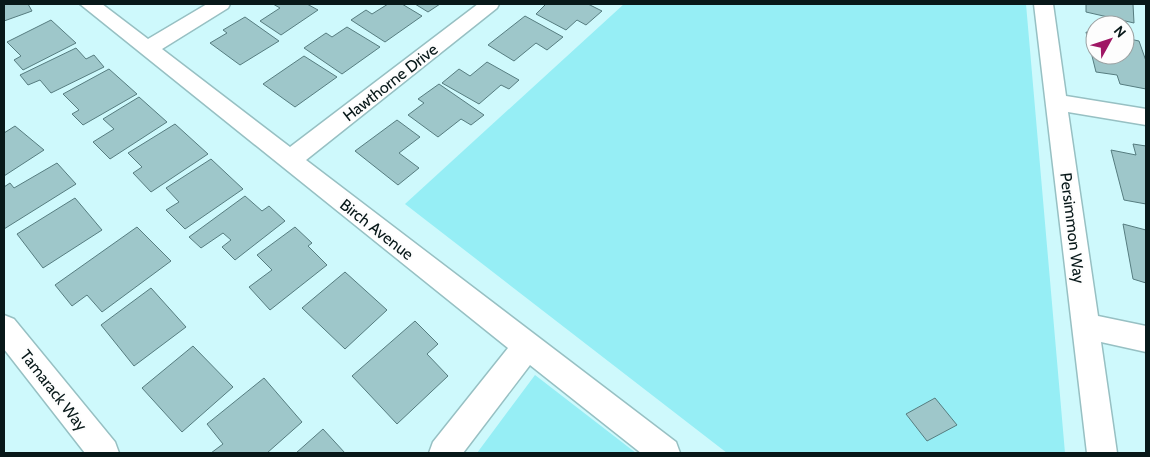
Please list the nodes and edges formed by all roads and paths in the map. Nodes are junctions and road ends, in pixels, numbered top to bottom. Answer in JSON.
{"nodes":[{"id":1,"x":90,"y":4,"type":"edge"},
{"id":2,"x":221,"y":4,"type":"edge"},
{"id":3,"x":490,"y":4,"type":"edge"},
{"id":4,"x":1044,"y":4,"type":"edge"},
{"id":5,"x":149,"y":48,"type":"junction"},
{"id":6,"x":1056,"y":102,"type":"junction"},
{"id":7,"x":1146,"y":117,"type":"edge"},
{"id":8,"x":290,"y":160,"type":"junction"},
{"id":9,"x":1085,"y":326,"type":"junction"},
{"id":10,"x":4,"y":328,"type":"edge"},
{"id":11,"x":1146,"y":339,"type":"edge"},
{"id":12,"x":528,"y":346,"type":"junction"},
{"id":13,"x":104,"y":453,"type":"edge"},
{"id":14,"x":444,"y":453,"type":"edge"},
{"id":15,"x":665,"y":453,"type":"edge"},
{"id":16,"x":1102,"y":453,"type":"edge"}],
"edges":[{"from":1,"to":5,"type":"street","name":"Birch Avenue"},
{"from":2,"to":5,"type":"street"},
{"from":3,"to":8,"type":"street","name":"Hawthorne Drive"},
{"from":4,"to":6,"type":"street","name":"Persimmon Way"},
{"from":5,"to":8,"type":"street","name":"Birch Avenue"},
{"from":6,"to":7,"type":"street"},
{"from":6,"to":9,"type":"street","name":"Persimmon Way"},
{"from":8,"to":12,"type":"street","name":"Birch Avenue"},
{"from":9,"to":11,"type":"street"},
{"from":9,"to":16,"type":"street","name":"Persimmon Way"},
{"from":10,"to":13,"type":"street","name":"Tamarack Way"},
{"from":12,"to":14,"type":"street"},
{"from":12,"to":15,"type":"street","name":"Birch Avenue"}]}
